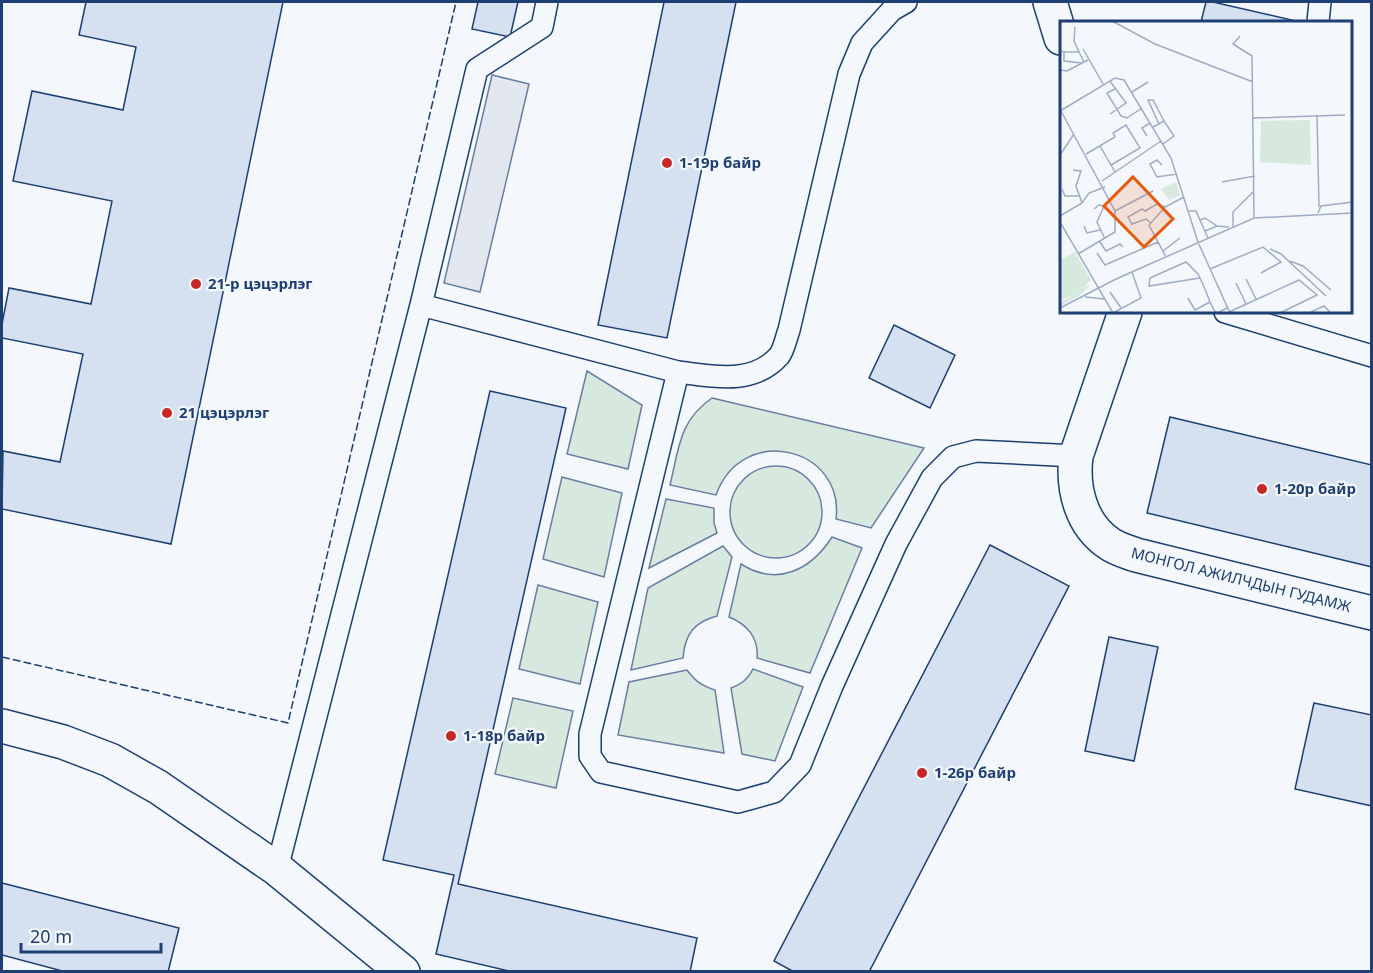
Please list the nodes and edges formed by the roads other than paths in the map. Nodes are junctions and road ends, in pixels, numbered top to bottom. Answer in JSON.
{"nodes":[{"id":1,"x":547,"y":2,"type":"edge"},
{"id":2,"x":906,"y":2,"type":"edge"},
{"id":3,"x":1050,"y":2,"type":"edge"},
{"id":4,"x":1320,"y":2,"type":"edge"},
{"id":5,"x":1318,"y":21,"type":"edge"},
{"id":6,"x":1060,"y":35,"type":"edge"},
{"id":7,"x":421,"y":306,"type":"junction"},
{"id":8,"x":1124,"y":314,"type":"edge"},
{"id":9,"x":1232,"y":314,"type":"edge"},
{"id":10,"x":1371,"y":356,"type":"edge"},
{"id":11,"x":678,"y":372,"type":"junction"},
{"id":12,"x":1076,"y":456,"type":"junction"},
{"id":13,"x":1371,"y":613,"type":"edge"},
{"id":14,"x":2,"y":726,"type":"edge"},
{"id":15,"x":277,"y":869,"type":"junction"},
{"id":16,"x":403,"y":972,"type":"edge"}],
"edges":[{"from":1,"to":7,"type":"lane"},
{"from":2,"to":11,"type":"lane"},
{"from":3,"to":6,"type":"street"},
{"from":4,"to":5,"type":"lane"},
{"from":7,"to":11,"type":"lane"},
{"from":7,"to":15,"type":"lane"},
{"from":8,"to":12,"type":"street","name":"МОНГОЛ АЖИЛЧДЫН ГУДАМЖ"},
{"from":9,"to":10,"type":"lane"},
{"from":11,"to":12,"type":"lane"},
{"from":12,"to":13,"type":"street","name":"МОНГОЛ АЖИЛЧДЫН ГУДАМЖ"},
{"from":14,"to":15,"type":"street"},
{"from":15,"to":16,"type":"street"}]}
